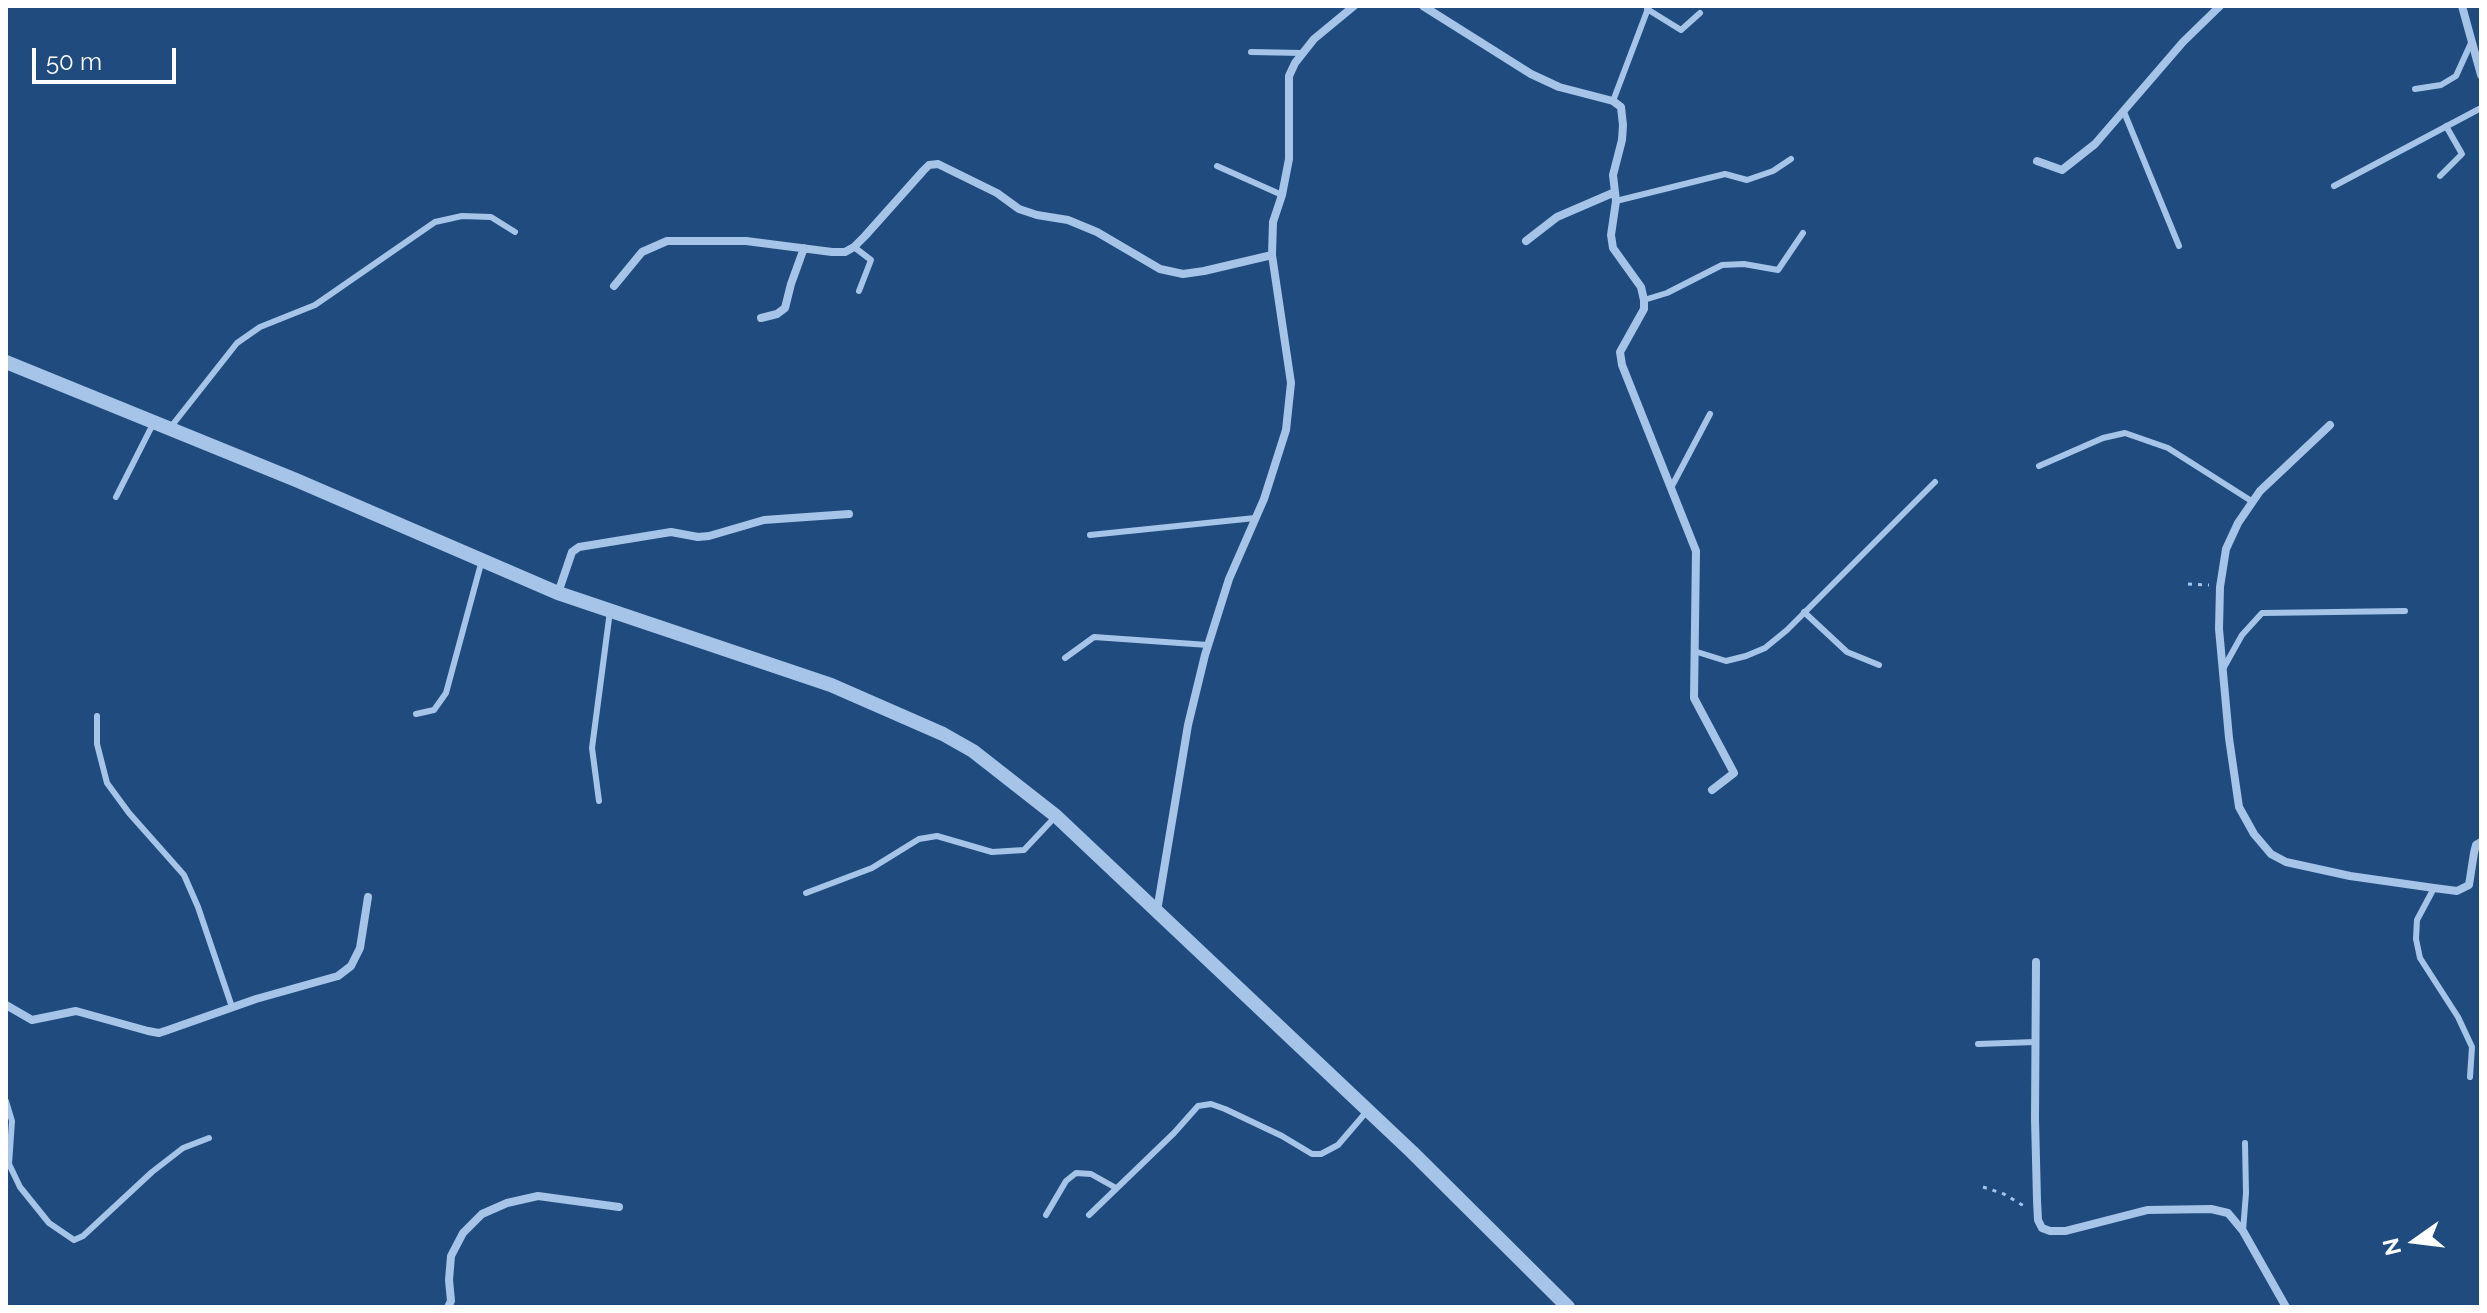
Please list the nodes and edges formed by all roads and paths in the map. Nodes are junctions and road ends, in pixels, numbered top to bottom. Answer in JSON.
{"nodes":[{"id":1,"x":1354,"y":6,"type":"edge"},
{"id":2,"x":1423,"y":6,"type":"edge"},
{"id":3,"x":2220,"y":6,"type":"edge"},
{"id":4,"x":2462,"y":6,"type":"edge"},
{"id":5,"x":1648,"y":8,"type":"edge"},
{"id":6,"x":1700,"y":13,"type":"dead end"},
{"id":7,"x":2471,"y":43,"type":"junction"},
{"id":8,"x":1251,"y":52,"type":"dead end"},
{"id":9,"x":1303,"y":53,"type":"junction"},
{"id":10,"x":2481,"y":75,"type":"edge"},
{"id":11,"x":2415,"y":89,"type":"dead end"},
{"id":12,"x":1613,"y":101,"type":"junction"},
{"id":13,"x":2481,"y":108,"type":"edge"},
{"id":14,"x":2124,"y":112,"type":"junction"},
{"id":15,"x":2446,"y":126,"type":"junction"},
{"id":16,"x":1791,"y":159,"type":"dead end"},
{"id":17,"x":2037,"y":161,"type":"dead end"},
{"id":18,"x":1217,"y":166,"type":"dead end"},
{"id":19,"x":2440,"y":176,"type":"dead end"},
{"id":20,"x":2334,"y":186,"type":"dead end"},
{"id":21,"x":1282,"y":195,"type":"junction"},
{"id":22,"x":1615,"y":196,"type":"junction"},
{"id":23,"x":515,"y":232,"type":"dead end"},
{"id":24,"x":1803,"y":233,"type":"dead end"},
{"id":25,"x":1526,"y":241,"type":"dead end"},
{"id":26,"x":2179,"y":246,"type":"dead end"},
{"id":27,"x":854,"y":247,"type":"junction"},
{"id":28,"x":804,"y":248,"type":"junction"},
{"id":29,"x":1272,"y":255,"type":"junction"},
{"id":30,"x":614,"y":286,"type":"dead end"},
{"id":31,"x":859,"y":291,"type":"dead end"},
{"id":32,"x":1644,"y":300,"type":"junction"},
{"id":33,"x":761,"y":318,"type":"dead end"},
{"id":34,"x":6,"y":362,"type":"edge"},
{"id":35,"x":1710,"y":414,"type":"dead end"},
{"id":36,"x":154,"y":422,"type":"junction"},
{"id":37,"x":2330,"y":425,"type":"dead end"},
{"id":38,"x":170,"y":428,"type":"junction"},
{"id":39,"x":2039,"y":466,"type":"dead end"},
{"id":40,"x":1935,"y":482,"type":"dead end"},
{"id":41,"x":1672,"y":486,"type":"junction"},
{"id":42,"x":116,"y":497,"type":"dead end"},
{"id":43,"x":2253,"y":502,"type":"junction"},
{"id":44,"x":849,"y":514,"type":"dead end"},
{"id":45,"x":1255,"y":518,"type":"junction"},
{"id":46,"x":1090,"y":535,"type":"dead end"},
{"id":47,"x":482,"y":560,"type":"junction"},
{"id":48,"x":2188,"y":584,"type":"dead end"},
{"id":49,"x":2220,"y":587,"type":"junction"},
{"id":50,"x":558,"y":593,"type":"junction"},
{"id":51,"x":610,"y":611,"type":"junction"},
{"id":52,"x":2405,"y":611,"type":"dead end"},
{"id":53,"x":1804,"y":612,"type":"junction"},
{"id":54,"x":1208,"y":645,"type":"junction"},
{"id":55,"x":1694,"y":651,"type":"junction"},
{"id":56,"x":1065,"y":658,"type":"dead end"},
{"id":57,"x":1879,"y":665,"type":"dead end"},
{"id":58,"x":2223,"y":669,"type":"junction"},
{"id":59,"x":416,"y":714,"type":"dead end"},
{"id":60,"x":97,"y":716,"type":"dead end"},
{"id":61,"x":1712,"y":790,"type":"dead end"},
{"id":62,"x":599,"y":801,"type":"dead end"},
{"id":63,"x":1056,"y":816,"type":"junction"},
{"id":64,"x":2481,"y":842,"type":"edge"},
{"id":65,"x":2434,"y":888,"type":"junction"},
{"id":66,"x":806,"y":893,"type":"dead end"},
{"id":67,"x":368,"y":897,"type":"dead end"},
{"id":68,"x":1157,"y":911,"type":"junction"},
{"id":69,"x":2036,"y":962,"type":"dead end"},
{"id":70,"x":6,"y":1005,"type":"edge"},
{"id":71,"x":232,"y":1007,"type":"junction"},
{"id":72,"x":2035,"y":1042,"type":"junction"},
{"id":73,"x":1978,"y":1044,"type":"dead end"},
{"id":74,"x":2470,"y":1077,"type":"dead end"},
{"id":75,"x":6,"y":1101,"type":"edge"},
{"id":76,"x":1368,"y":1110,"type":"junction"},
{"id":77,"x":209,"y":1138,"type":"dead end"},
{"id":78,"x":2245,"y":1143,"type":"dead end"},
{"id":79,"x":1983,"y":1187,"type":"dead end"},
{"id":80,"x":1116,"y":1188,"type":"junction"},
{"id":81,"x":619,"y":1207,"type":"dead end"},
{"id":82,"x":1046,"y":1215,"type":"dead end"},
{"id":83,"x":1089,"y":1215,"type":"dead end"},
{"id":84,"x":2038,"y":1220,"type":"junction"},
{"id":85,"x":2243,"y":1231,"type":"junction"},
{"id":86,"x":448,"y":1307,"type":"edge"},
{"id":87,"x":1568,"y":1307,"type":"edge"},
{"id":88,"x":2286,"y":1307,"type":"edge"}],
"edges":[{"from":1,"to":9,"type":"street"},
{"from":2,"to":12,"type":"street"},
{"from":3,"to":14,"type":"street"},
{"from":4,"to":7,"type":"street"},
{"from":5,"to":6,"type":"lane"},
{"from":5,"to":12,"type":"lane"},
{"from":7,"to":10,"type":"street"},
{"from":7,"to":11,"type":"lane"},
{"from":8,"to":9,"type":"lane"},
{"from":9,"to":21,"type":"street"},
{"from":12,"to":22,"type":"street"},
{"from":13,"to":15,"type":"lane"},
{"from":14,"to":17,"type":"street"},
{"from":14,"to":26,"type":"lane"},
{"from":15,"to":19,"type":"lane"},
{"from":15,"to":20,"type":"lane"},
{"from":16,"to":22,"type":"lane"},
{"from":18,"to":21,"type":"lane"},
{"from":21,"to":29,"type":"street"},
{"from":22,"to":25,"type":"street"},
{"from":22,"to":32,"type":"street"},
{"from":23,"to":38,"type":"lane"},
{"from":24,"to":32,"type":"lane"},
{"from":27,"to":28,"type":"street"},
{"from":27,"to":29,"type":"street"},
{"from":27,"to":31,"type":"lane"},
{"from":28,"to":30,"type":"street"},
{"from":28,"to":33,"type":"street"},
{"from":29,"to":45,"type":"street"},
{"from":32,"to":41,"type":"street"},
{"from":34,"to":36,"type":"street"},
{"from":35,"to":41,"type":"lane"},
{"from":36,"to":38,"type":"street"},
{"from":36,"to":42,"type":"lane"},
{"from":37,"to":43,"type":"street"},
{"from":38,"to":47,"type":"street"},
{"from":39,"to":43,"type":"lane"},
{"from":40,"to":53,"type":"lane"},
{"from":41,"to":55,"type":"street"},
{"from":43,"to":49,"type":"street"},
{"from":44,"to":50,"type":"street"},
{"from":45,"to":46,"type":"lane"},
{"from":45,"to":54,"type":"street"},
{"from":47,"to":50,"type":"street"},
{"from":47,"to":59,"type":"lane"},
{"from":48,"to":49,"type":"path"},
{"from":49,"to":58,"type":"street"},
{"from":50,"to":51,"type":"street"},
{"from":51,"to":62,"type":"lane"},
{"from":51,"to":63,"type":"street"},
{"from":52,"to":58,"type":"lane"},
{"from":53,"to":55,"type":"lane"},
{"from":53,"to":57,"type":"lane"},
{"from":54,"to":56,"type":"lane"},
{"from":54,"to":68,"type":"street"},
{"from":55,"to":61,"type":"street"},
{"from":58,"to":65,"type":"street"},
{"from":60,"to":71,"type":"lane"},
{"from":63,"to":66,"type":"lane"},
{"from":63,"to":68,"type":"street"},
{"from":64,"to":65,"type":"street"},
{"from":65,"to":74,"type":"lane"},
{"from":67,"to":71,"type":"street"},
{"from":68,"to":76,"type":"street"},
{"from":69,"to":72,"type":"street"},
{"from":70,"to":71,"type":"street"},
{"from":72,"to":73,"type":"lane"},
{"from":72,"to":84,"type":"street"},
{"from":75,"to":77,"type":"lane"},
{"from":76,"to":80,"type":"lane"},
{"from":76,"to":87,"type":"street"},
{"from":78,"to":85,"type":"lane"},
{"from":79,"to":84,"type":"path"},
{"from":80,"to":82,"type":"lane"},
{"from":80,"to":83,"type":"lane"},
{"from":81,"to":86,"type":"street"},
{"from":84,"to":85,"type":"street"},
{"from":85,"to":88,"type":"street"}]}
